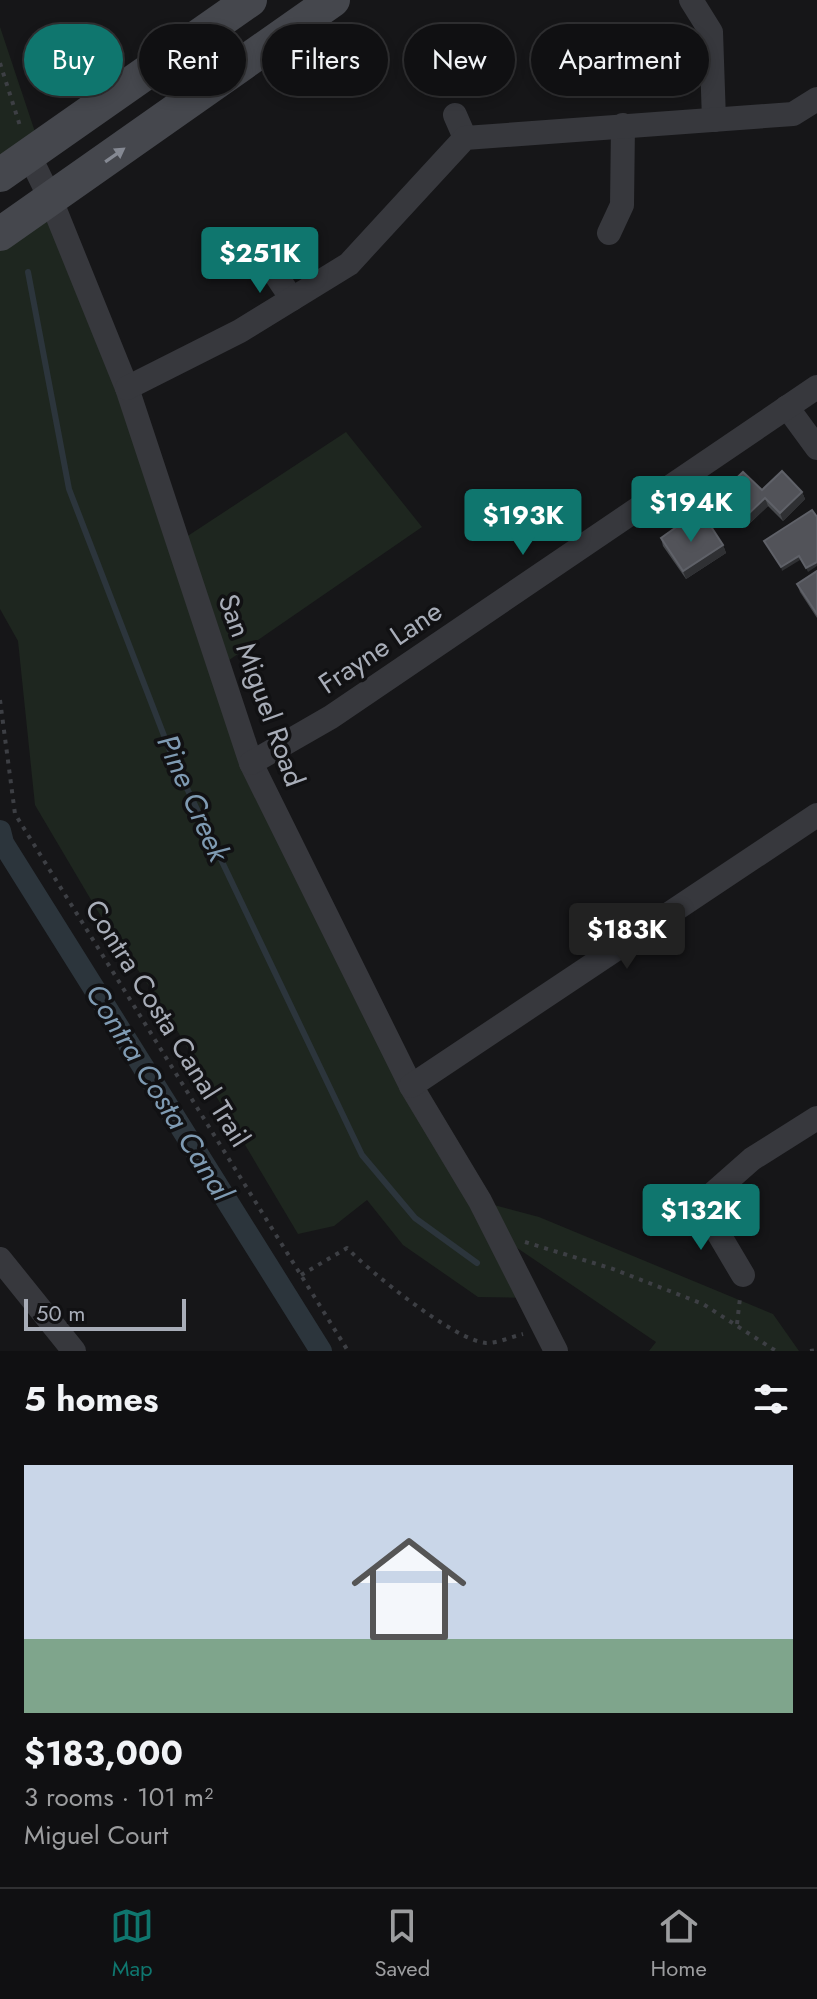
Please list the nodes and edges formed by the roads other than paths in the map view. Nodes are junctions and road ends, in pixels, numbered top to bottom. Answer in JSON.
{"nodes":[{"id":1,"x":250,"y":0,"type":"edge"},
{"id":2,"x":333,"y":0,"type":"edge"},
{"id":3,"x":691,"y":0,"type":"edge"},
{"id":4,"x":817,"y":99,"type":"edge"},
{"id":5,"x":455,"y":115,"type":"dead end"},
{"id":6,"x":714,"y":120,"type":"junction"},
{"id":7,"x":623,"y":125,"type":"junction"},
{"id":8,"x":465,"y":138,"type":"junction"},
{"id":9,"x":27,"y":147,"type":"junction"},
{"id":10,"x":0,"y":175,"type":"edge"},
{"id":11,"x":51,"y":200,"type":"junction"},
{"id":12,"x":609,"y":233,"type":"dead end"},
{"id":13,"x":0,"y":234,"type":"edge"},
{"id":14,"x":269,"y":265,"type":"dead end"},
{"id":15,"x":292,"y":299,"type":"junction"},
{"id":16,"x":817,"y":387,"type":"edge"},
{"id":17,"x":127,"y":388,"type":"junction"},
{"id":18,"x":787,"y":407,"type":"junction"},
{"id":19,"x":817,"y":448,"type":"edge"},
{"id":20,"x":251,"y":763,"type":"junction"},
{"id":21,"x":817,"y":815,"type":"edge"},
{"id":22,"x":411,"y":1086,"type":"junction"},
{"id":23,"x":817,"y":1118,"type":"edge"},
{"id":24,"x":0,"y":1259,"type":"edge"},
{"id":25,"x":743,"y":1275,"type":"road end"},
{"id":26,"x":74,"y":1351,"type":"edge"},
{"id":27,"x":556,"y":1351,"type":"edge"}],
"edges":[{"from":1,"to":9,"type":"main road"},
{"from":11,"to":2,"type":"main road","one_way":true},
{"from":3,"to":6,"type":"street"},
{"from":4,"to":6,"type":"street"},
{"from":5,"to":8,"type":"street"},
{"from":6,"to":7,"type":"street"},
{"from":7,"to":8,"type":"street"},
{"from":7,"to":12,"type":"street"},
{"from":8,"to":15,"type":"street"},
{"from":9,"to":10,"type":"main road"},
{"from":9,"to":11,"type":"street","name":"San Miguel Road"},
{"from":11,"to":13,"type":"main road"},
{"from":11,"to":17,"type":"street","name":"San Miguel Road"},
{"from":14,"to":15,"type":"street"},
{"from":15,"to":17,"type":"street"},
{"from":16,"to":18,"type":"street","name":"Frayne Lane"},
{"from":17,"to":20,"type":"street","name":"San Miguel Road"},
{"from":18,"to":19,"type":"street"},
{"from":18,"to":20,"type":"street","name":"Frayne Lane"},
{"from":20,"to":22,"type":"street","name":"San Miguel Road"},
{"from":21,"to":22,"type":"street"},
{"from":22,"to":27,"type":"street","name":"San Miguel Road"},
{"from":23,"to":25,"type":"street"},
{"from":24,"to":26,"type":"street"}]}
